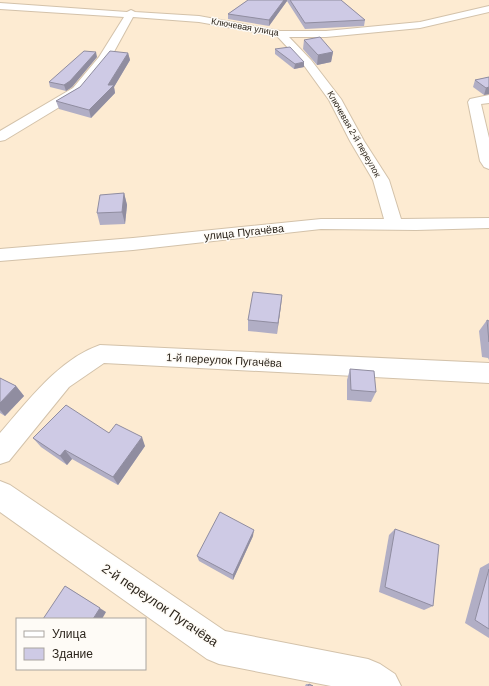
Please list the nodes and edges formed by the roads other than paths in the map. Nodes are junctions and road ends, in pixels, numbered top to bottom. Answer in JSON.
{"nodes":[{"id":1,"x":0,"y":6,"type":"edge"},
{"id":2,"x":489,"y":9,"type":"edge"},
{"id":3,"x":131,"y":14,"type":"junction"},
{"id":4,"x":280,"y":34,"type":"junction"},
{"id":5,"x":489,"y":98,"type":"edge"},
{"id":6,"x":0,"y":137,"type":"edge"},
{"id":7,"x":489,"y":164,"type":"edge"},
{"id":8,"x":489,"y":223,"type":"edge"},
{"id":9,"x":394,"y":225,"type":"junction"},
{"id":10,"x":0,"y":255,"type":"edge"},
{"id":11,"x":489,"y":373,"type":"edge"},
{"id":12,"x":0,"y":452,"type":"edge"},
{"id":13,"x":0,"y":495,"type":"edge"},
{"id":14,"x":383,"y":686,"type":"edge"}],
"edges":[{"from":1,"to":3,"type":"street","name":"Ключевая улица"},
{"from":2,"to":4,"type":"street","name":"Ключевая улица"},
{"from":3,"to":4,"type":"street","name":"Ключевая улица"},
{"from":3,"to":6,"type":"street"},
{"from":4,"to":9,"type":"street","name":"Ключевая 2-й переулок"},
{"from":5,"to":7,"type":"street"},
{"from":8,"to":9,"type":"street","name":"улица Пугачёва"},
{"from":9,"to":10,"type":"street","name":"улица Пугачёва"},
{"from":11,"to":12,"type":"street","name":"1-й переулок Пугачёва"},
{"from":13,"to":14,"type":"street","name":"2-й переулок Пугачёва"}]}
